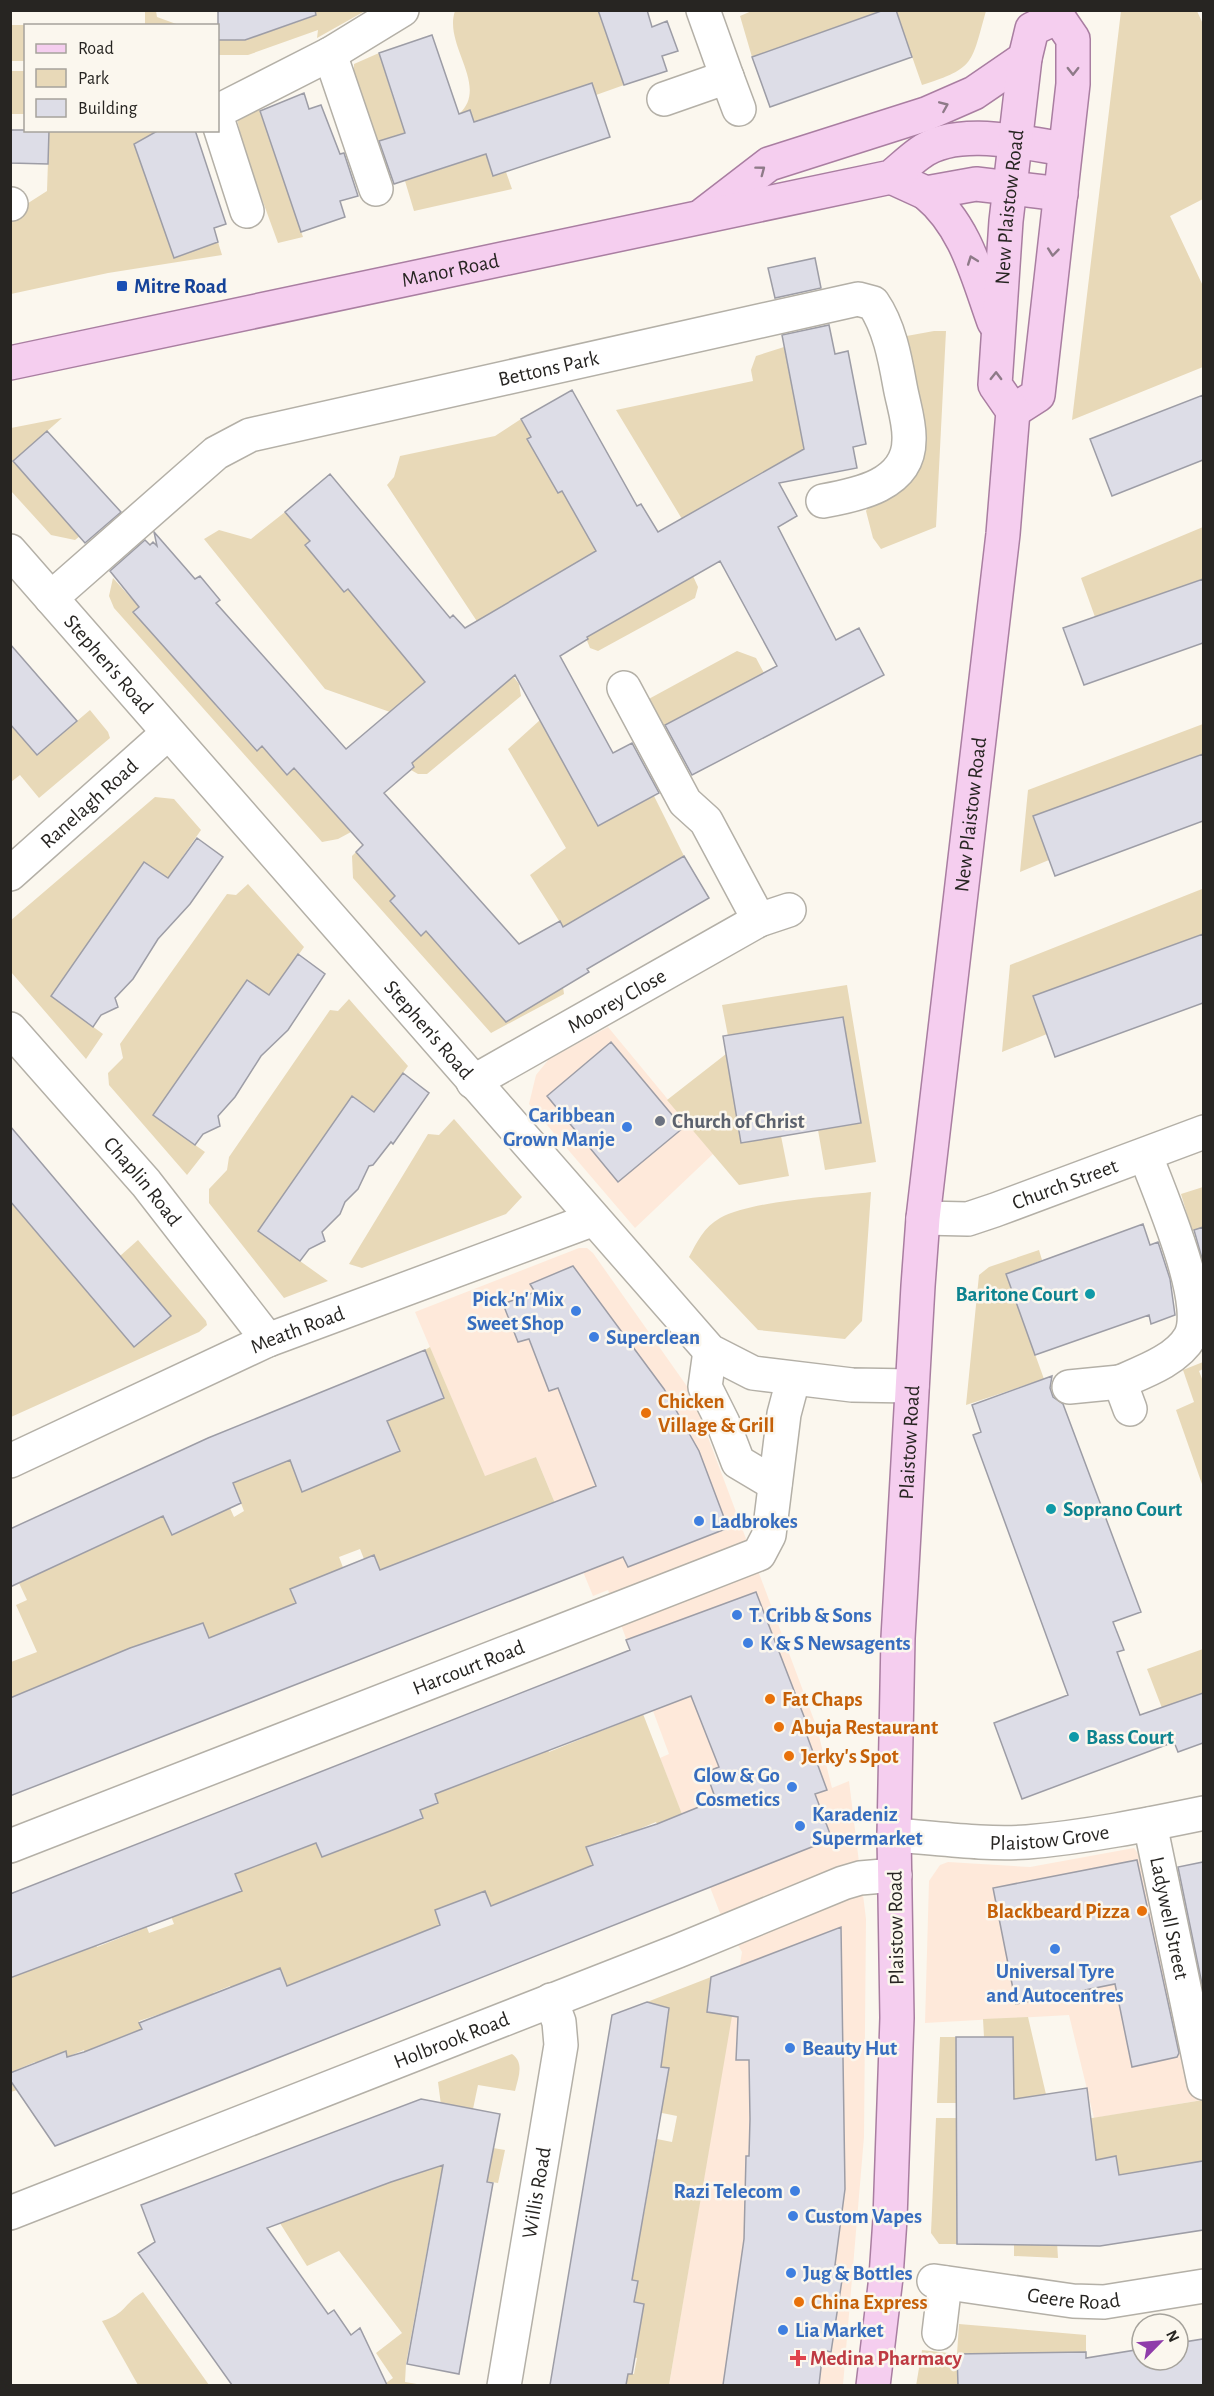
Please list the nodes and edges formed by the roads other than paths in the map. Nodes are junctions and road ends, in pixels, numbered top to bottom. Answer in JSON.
{"nodes":[{"id":1,"x":402,"y":10,"type":"edge"},
{"id":2,"x":702,"y":10,"type":"edge"},
{"id":3,"x":1058,"y":14,"type":"edge"},
{"id":4,"x":330,"y":54,"type":"junction"},
{"id":5,"x":1025,"y":58,"type":"junction"},
{"id":6,"x":727,"y":77,"type":"junction"},
{"id":7,"x":664,"y":99,"type":"dead end"},
{"id":8,"x":740,"y":109,"type":"dead end"},
{"id":9,"x":219,"y":115,"type":"edge"},
{"id":10,"x":219,"y":124,"type":"edge"},
{"id":11,"x":1016,"y":142,"type":"junction"},
{"id":12,"x":1065,"y":149,"type":"junction"},
{"id":13,"x":891,"y":177,"type":"junction"},
{"id":14,"x":1011,"y":187,"type":"junction"},
{"id":15,"x":376,"y":189,"type":"dead end"},
{"id":16,"x":926,"y":193,"type":"junction"},
{"id":17,"x":1061,"y":194,"type":"junction"},
{"id":18,"x":247,"y":211,"type":"dead end"},
{"id":19,"x":698,"y":219,"type":"junction"},
{"id":20,"x":999,"y":335,"type":"junction"},
{"id":21,"x":10,"y":363,"type":"edge"},
{"id":22,"x":1013,"y":411,"type":"junction"},
{"id":23,"x":842,"y":505,"type":"dead end"},
{"id":24,"x":10,"y":551,"type":"edge"},
{"id":25,"x":51,"y":598,"type":"junction"},
{"id":26,"x":624,"y":688,"type":"dead end"},
{"id":27,"x":168,"y":733,"type":"junction"},
{"id":28,"x":10,"y":874,"type":"edge"},
{"id":29,"x":10,"y":1029,"type":"edge"},
{"id":30,"x":473,"y":1082,"type":"junction"},
{"id":31,"x":1203,"y":1132,"type":"edge"},
{"id":32,"x":1146,"y":1156,"type":"junction"},
{"id":33,"x":923,"y":1218,"type":"junction"},
{"id":34,"x":594,"y":1219,"type":"junction"},
{"id":35,"x":268,"y":1340,"type":"junction"},
{"id":36,"x":710,"y":1351,"type":"junction"},
{"id":37,"x":793,"y":1380,"type":"junction"},
{"id":38,"x":912,"y":1386,"type":"junction"},
{"id":39,"x":1069,"y":1387,"type":"dead end"},
{"id":40,"x":10,"y":1461,"type":"edge"},
{"id":41,"x":776,"y":1484,"type":"junction"},
{"id":42,"x":1203,"y":1813,"type":"edge"},
{"id":43,"x":1150,"y":1824,"type":"junction"},
{"id":44,"x":894,"y":1836,"type":"junction"},
{"id":45,"x":10,"y":1846,"type":"edge"},
{"id":46,"x":895,"y":1875,"type":"junction"},
{"id":47,"x":551,"y":2000,"type":"junction"},
{"id":48,"x":1203,"y":2083,"type":"edge"},
{"id":49,"x":10,"y":2213,"type":"edge"},
{"id":50,"x":1203,"y":2286,"type":"edge"},
{"id":51,"x":939,"y":2333,"type":"dead end"},
{"id":52,"x":504,"y":2385,"type":"edge"},
{"id":53,"x":873,"y":2385,"type":"edge"}],
"edges":[{"from":1,"to":4,"type":"street"},
{"from":2,"to":6,"type":"street"},
{"from":3,"to":5,"type":"main road","name":"New Plaistow Road"},
{"from":3,"to":12,"type":"main road","name":"New Plaistow Road","one_way":true},
{"from":4,"to":9,"type":"street"},
{"from":4,"to":15,"type":"street"},
{"from":5,"to":11,"type":"main road","name":"New Plaistow Road"},
{"from":19,"to":5,"type":"main road","one_way":true},
{"from":6,"to":7,"type":"street"},
{"from":6,"to":8,"type":"street"},
{"from":10,"to":18,"type":"street"},
{"from":11,"to":12,"type":"main road","name":"Manor Road"},
{"from":11,"to":13,"type":"main road","name":"Manor Road"},
{"from":11,"to":14,"type":"main road","name":"New Plaistow Road"},
{"from":12,"to":17,"type":"main road","name":"New Plaistow Road"},
{"from":13,"to":16,"type":"main road"},
{"from":13,"to":19,"type":"main road","name":"Manor Road"},
{"from":14,"to":16,"type":"main road"},
{"from":14,"to":17,"type":"main road"},
{"from":14,"to":20,"type":"main road","name":"New Plaistow Road"},
{"from":20,"to":16,"type":"main road","one_way":true},
{"from":17,"to":22,"type":"main road","name":"New Plaistow Road","one_way":true},
{"from":19,"to":21,"type":"main road","name":"Manor Road"},
{"from":22,"to":20,"type":"main road","name":"New Plaistow Road","one_way":true},
{"from":22,"to":33,"type":"main road","name":"New Plaistow Road"},
{"from":23,"to":25,"type":"street","name":"Bettons Park"},
{"from":24,"to":25,"type":"street","name":"Stephen's Road"},
{"from":25,"to":27,"type":"street","name":"Stephen's Road"},
{"from":26,"to":30,"type":"street","name":"Moorey Close"},
{"from":27,"to":28,"type":"street","name":"Ranelagh Road"},
{"from":27,"to":30,"type":"street","name":"Stephen's Road"},
{"from":29,"to":35,"type":"street","name":"Chaplin Road"},
{"from":30,"to":34,"type":"street","name":"Stephen's Road"},
{"from":31,"to":32,"type":"street","name":"Church Street"},
{"from":32,"to":33,"type":"street","name":"Church Street"},
{"from":32,"to":39,"type":"street"},
{"from":33,"to":38,"type":"main road","name":"Plaistow Road"},
{"from":34,"to":35,"type":"street","name":"Meath Road"},
{"from":34,"to":36,"type":"street","name":"Stephen's Road"},
{"from":35,"to":40,"type":"street","name":"Meath Road"},
{"from":36,"to":37,"type":"street","name":"Stephen's Road"},
{"from":36,"to":41,"type":"street"},
{"from":37,"to":38,"type":"street","name":"Stephen's Road"},
{"from":37,"to":41,"type":"street","name":"Harcourt Road"},
{"from":38,"to":44,"type":"main road","name":"Plaistow Road"},
{"from":41,"to":45,"type":"street","name":"Harcourt Road"},
{"from":42,"to":43,"type":"street","name":"Plaistow Grove"},
{"from":43,"to":44,"type":"street","name":"Plaistow Grove"},
{"from":43,"to":48,"type":"street","name":"Ladywell Street"},
{"from":44,"to":46,"type":"main road","name":"Plaistow Road"},
{"from":46,"to":47,"type":"street","name":"Holbrook Road"},
{"from":46,"to":53,"type":"main road","name":"Plaistow Road"},
{"from":47,"to":49,"type":"street","name":"Holbrook Road"},
{"from":47,"to":52,"type":"street","name":"Willis Road"},
{"from":50,"to":51,"type":"street","name":"Geere Road"}]}
